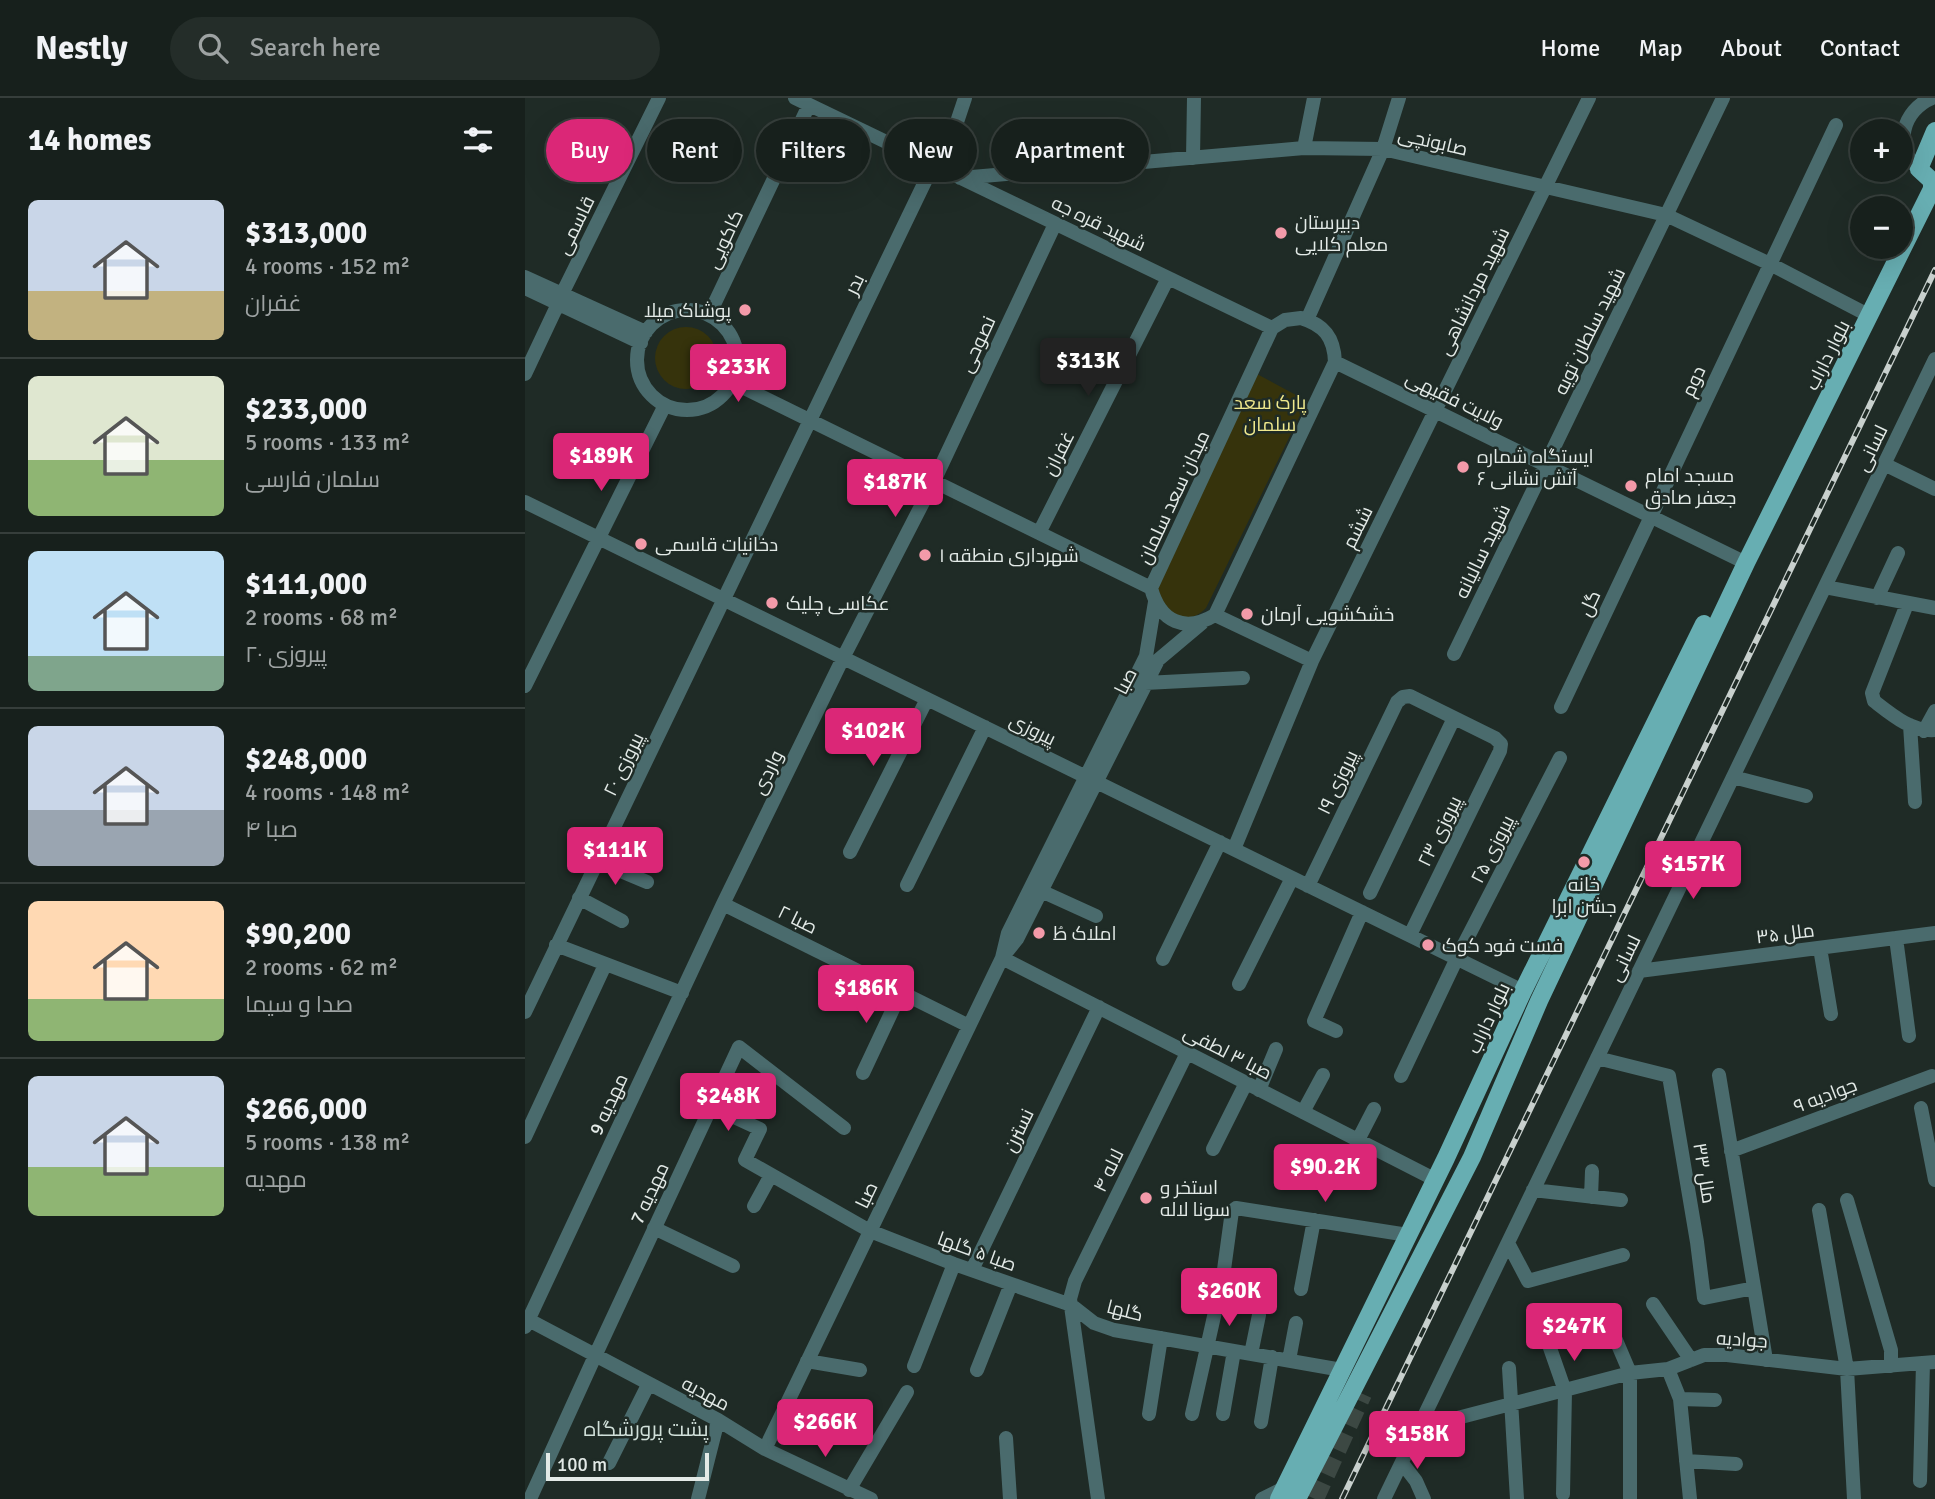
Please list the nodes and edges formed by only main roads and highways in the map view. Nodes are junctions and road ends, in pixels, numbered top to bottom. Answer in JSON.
{"nodes":[{"id":1,"x":1935,"y":131,"type":"edge"},
{"id":2,"x":1933,"y":185,"type":"edge"},
{"id":3,"x":1747,"y":563,"type":"junction"},
{"id":4,"x":1446,"y":1158,"type":"junction"},
{"id":5,"x":1466,"y":1167,"type":"junction"},
{"id":6,"x":1423,"y":1206,"type":"junction"},
{"id":7,"x":1441,"y":1216,"type":"junction"},
{"id":8,"x":1398,"y":1300,"type":"junction"},
{"id":9,"x":1363,"y":1394,"type":"tunnel mouth"},
{"id":10,"x":1287,"y":1495,"type":"edge"}],
"edges":[{"from":1,"to":2,"type":"main road","name":"بلوار داراب"},
{"from":2,"to":3,"type":"main road","name":"بلوار داراب"},
{"from":3,"to":4,"type":"main road","name":"بلوار داراب"},
{"from":3,"to":5,"type":"main road","name":"بلوار داراب"},
{"from":4,"to":5,"type":"main road"},
{"from":4,"to":6,"type":"main road","name":"بلوار داراب"},
{"from":5,"to":7,"type":"main road","name":"بلوار داراب"},
{"from":6,"to":7,"type":"main road"},
{"from":6,"to":10,"type":"main road","name":"بلوار داراب"},
{"from":7,"to":8,"type":"main road","name":"بلوار داراب"},
{"from":8,"to":9,"type":"main road"},
{"from":8,"to":10,"type":"main road","name":"بلوار داراب"}]}
